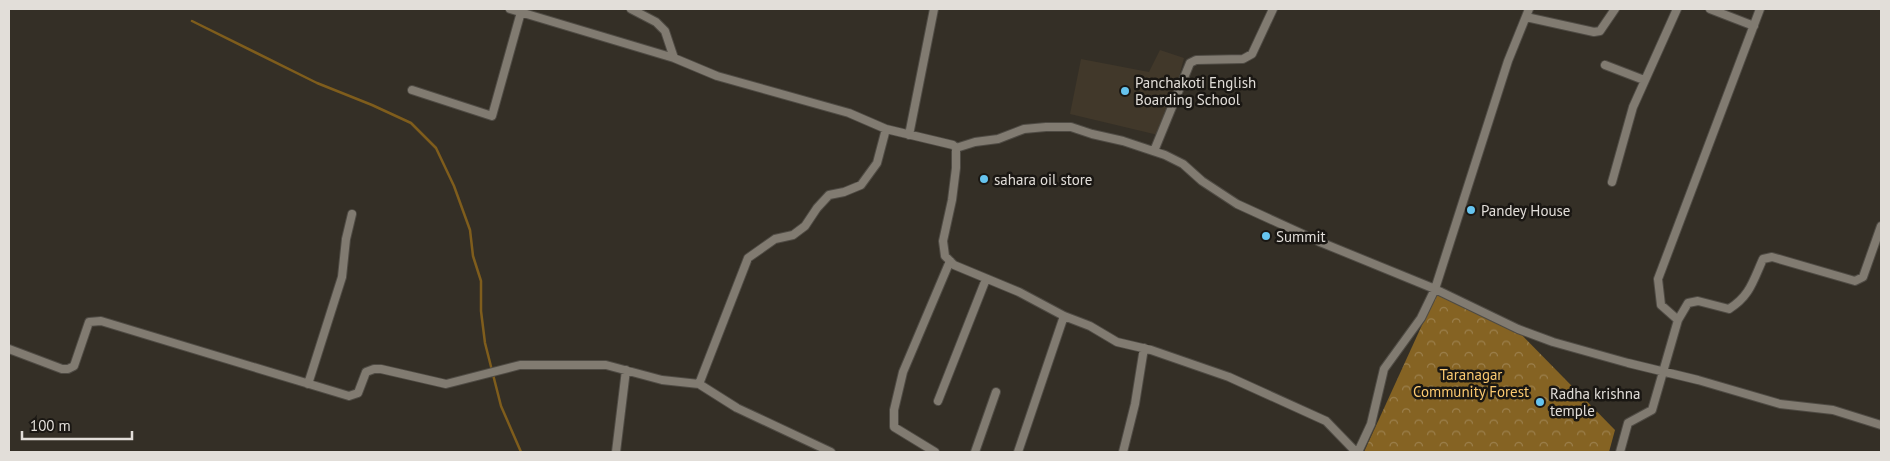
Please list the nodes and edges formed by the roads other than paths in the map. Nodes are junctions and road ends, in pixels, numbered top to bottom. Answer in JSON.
{"nodes":[{"id":1,"x":510,"y":9,"type":"edge"},
{"id":2,"x":631,"y":9,"type":"edge"},
{"id":3,"x":934,"y":9,"type":"edge"},
{"id":4,"x":1273,"y":9,"type":"edge"},
{"id":5,"x":1529,"y":9,"type":"edge"},
{"id":6,"x":1615,"y":9,"type":"edge"},
{"id":7,"x":1677,"y":9,"type":"edge"},
{"id":8,"x":1710,"y":9,"type":"edge"},
{"id":9,"x":1760,"y":9,"type":"edge"},
{"id":10,"x":522,"y":12,"type":"junction"},
{"id":11,"x":1526,"y":17,"type":"junction"},
{"id":12,"x":1754,"y":26,"type":"junction"},
{"id":13,"x":674,"y":58,"type":"junction"},
{"id":14,"x":1605,"y":65,"type":"dead end"},
{"id":15,"x":1644,"y":80,"type":"junction"},
{"id":16,"x":412,"y":90,"type":"dead end"},
{"id":17,"x":886,"y":129,"type":"junction"},
{"id":18,"x":909,"y":135,"type":"junction"},
{"id":19,"x":956,"y":148,"type":"junction"},
{"id":20,"x":1154,"y":151,"type":"junction"},
{"id":21,"x":1612,"y":182,"type":"dead end"},
{"id":22,"x":352,"y":214,"type":"dead end"},
{"id":23,"x":1881,"y":226,"type":"edge"},
{"id":24,"x":950,"y":261,"type":"junction"},
{"id":25,"x":986,"y":279,"type":"junction"},
{"id":26,"x":1435,"y":289,"type":"junction"},
{"id":27,"x":1064,"y":316,"type":"junction"},
{"id":28,"x":1678,"y":320,"type":"junction"},
{"id":29,"x":1144,"y":348,"type":"junction"},
{"id":30,"x":9,"y":349,"type":"edge"},
{"id":31,"x":626,"y":370,"type":"junction"},
{"id":32,"x":1662,"y":371,"type":"junction"},
{"id":33,"x":308,"y":384,"type":"junction"},
{"id":34,"x":699,"y":384,"type":"junction"},
{"id":35,"x":996,"y":392,"type":"dead end"},
{"id":36,"x":938,"y":401,"type":"dead end"},
{"id":37,"x":1881,"y":425,"type":"edge"},
{"id":38,"x":616,"y":452,"type":"edge"},
{"id":39,"x":831,"y":452,"type":"edge"},
{"id":40,"x":935,"y":452,"type":"edge"},
{"id":41,"x":975,"y":452,"type":"edge"},
{"id":42,"x":1018,"y":452,"type":"edge"},
{"id":43,"x":1123,"y":452,"type":"edge"},
{"id":44,"x":1357,"y":452,"type":"edge"},
{"id":45,"x":1620,"y":452,"type":"edge"}],
"edges":[{"from":1,"to":10,"type":"street"},
{"from":2,"to":13,"type":"street"},
{"from":3,"to":18,"type":"street"},
{"from":4,"to":20,"type":"street"},
{"from":5,"to":11,"type":"street"},
{"from":6,"to":11,"type":"street"},
{"from":7,"to":15,"type":"street"},
{"from":8,"to":12,"type":"street"},
{"from":9,"to":12,"type":"street"},
{"from":10,"to":13,"type":"street"},
{"from":10,"to":16,"type":"street"},
{"from":11,"to":26,"type":"street"},
{"from":12,"to":28,"type":"street"},
{"from":13,"to":17,"type":"street"},
{"from":14,"to":15,"type":"street"},
{"from":15,"to":21,"type":"street"},
{"from":17,"to":18,"type":"street"},
{"from":17,"to":34,"type":"street"},
{"from":18,"to":19,"type":"street"},
{"from":19,"to":20,"type":"street"},
{"from":19,"to":24,"type":"street"},
{"from":20,"to":26,"type":"street"},
{"from":22,"to":33,"type":"street"},
{"from":23,"to":28,"type":"street"},
{"from":24,"to":25,"type":"street"},
{"from":24,"to":40,"type":"street"},
{"from":25,"to":27,"type":"street"},
{"from":25,"to":36,"type":"street"},
{"from":26,"to":32,"type":"street"},
{"from":26,"to":44,"type":"street"},
{"from":27,"to":29,"type":"street"},
{"from":27,"to":42,"type":"street"},
{"from":28,"to":32,"type":"street"},
{"from":29,"to":43,"type":"street"},
{"from":29,"to":44,"type":"street"},
{"from":30,"to":33,"type":"street"},
{"from":31,"to":33,"type":"street"},
{"from":31,"to":34,"type":"street"},
{"from":31,"to":38,"type":"street"},
{"from":32,"to":37,"type":"street"},
{"from":32,"to":45,"type":"street"},
{"from":34,"to":39,"type":"street"},
{"from":35,"to":41,"type":"street"}]}
